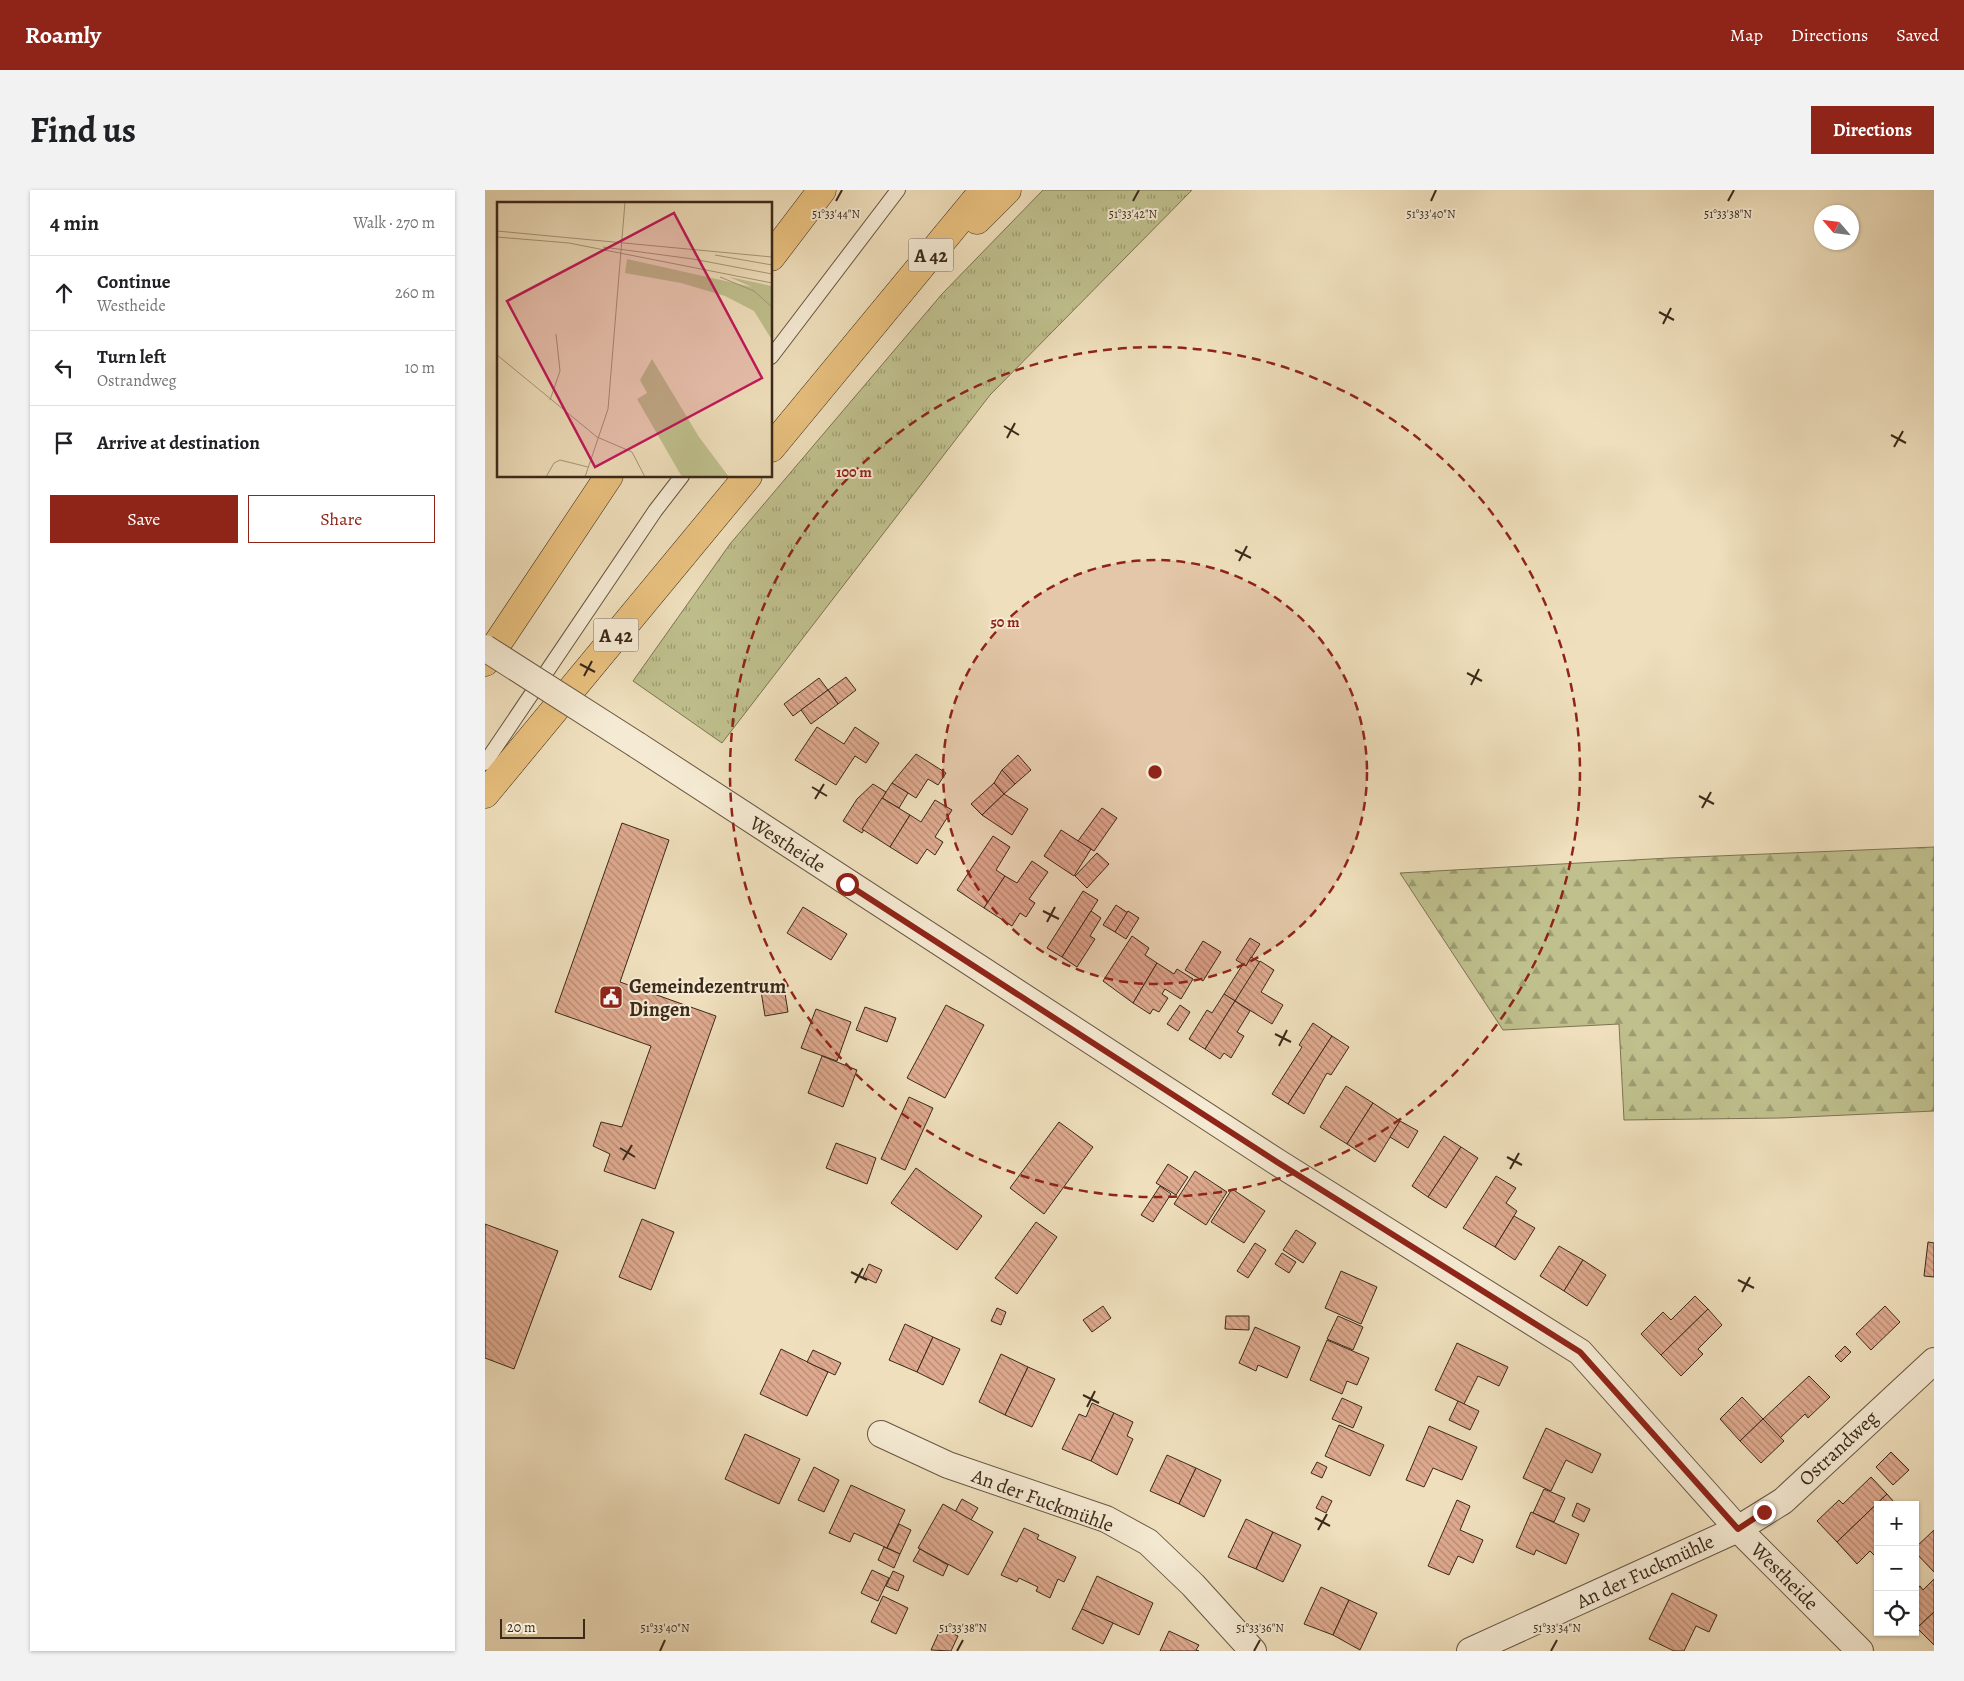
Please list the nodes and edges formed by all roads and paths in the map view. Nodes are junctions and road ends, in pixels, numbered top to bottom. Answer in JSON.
{"nodes":[{"id":1,"x":799,"y":190,"type":"edge"},
{"id":2,"x":822,"y":190,"type":"edge"},
{"id":3,"x":898,"y":190,"type":"edge"},
{"id":4,"x":984,"y":190,"type":"edge"},
{"id":5,"x":1007,"y":190,"type":"edge"},
{"id":6,"x":773,"y":229,"type":"edge"},
{"id":7,"x":773,"y":254,"type":"edge"},
{"id":8,"x":877,"y":321,"type":"junction"},
{"id":9,"x":773,"y":354,"type":"edge"},
{"id":10,"x":773,"y":446,"type":"edge"},
{"id":11,"x":608,"y":478,"type":"edge"},
{"id":12,"x":680,"y":478,"type":"edge"},
{"id":13,"x":745,"y":478,"type":"edge"},
{"id":14,"x":485,"y":648,"type":"edge"},
{"id":15,"x":485,"y":662,"type":"edge"},
{"id":16,"x":485,"y":763,"type":"edge"},
{"id":17,"x":485,"y":794,"type":"edge"},
{"id":18,"x":1934,"y":1361,"type":"edge"},
{"id":19,"x":881,"y":1434,"type":"dead end"},
{"id":20,"x":1738,"y":1529,"type":"junction"},
{"id":21,"x":1253,"y":1651,"type":"edge"},
{"id":22,"x":1470,"y":1651,"type":"edge"},
{"id":23,"x":1860,"y":1651,"type":"edge"}],
"edges":[{"from":1,"to":6,"type":"highway"},
{"from":2,"to":7,"type":"highway"},
{"from":3,"to":9,"type":"lane"},
{"from":4,"to":8,"type":"highway","number":"A 42"},
{"from":5,"to":8,"type":"highway"},
{"from":8,"to":10,"type":"highway","number":"A 42"},
{"from":11,"to":15,"type":"highway"},
{"from":12,"to":16,"type":"lane"},
{"from":13,"to":17,"type":"highway","number":"A 42"},
{"from":14,"to":20,"type":"street","name":"Westheide","bridge":true},
{"from":18,"to":20,"type":"street","name":"Ostrandweg"},
{"from":19,"to":21,"type":"street","name":"An der Fuckmühle"},
{"from":20,"to":22,"type":"street","name":"An der Fuckmühle"},
{"from":20,"to":23,"type":"street","name":"Westheide"}]}
